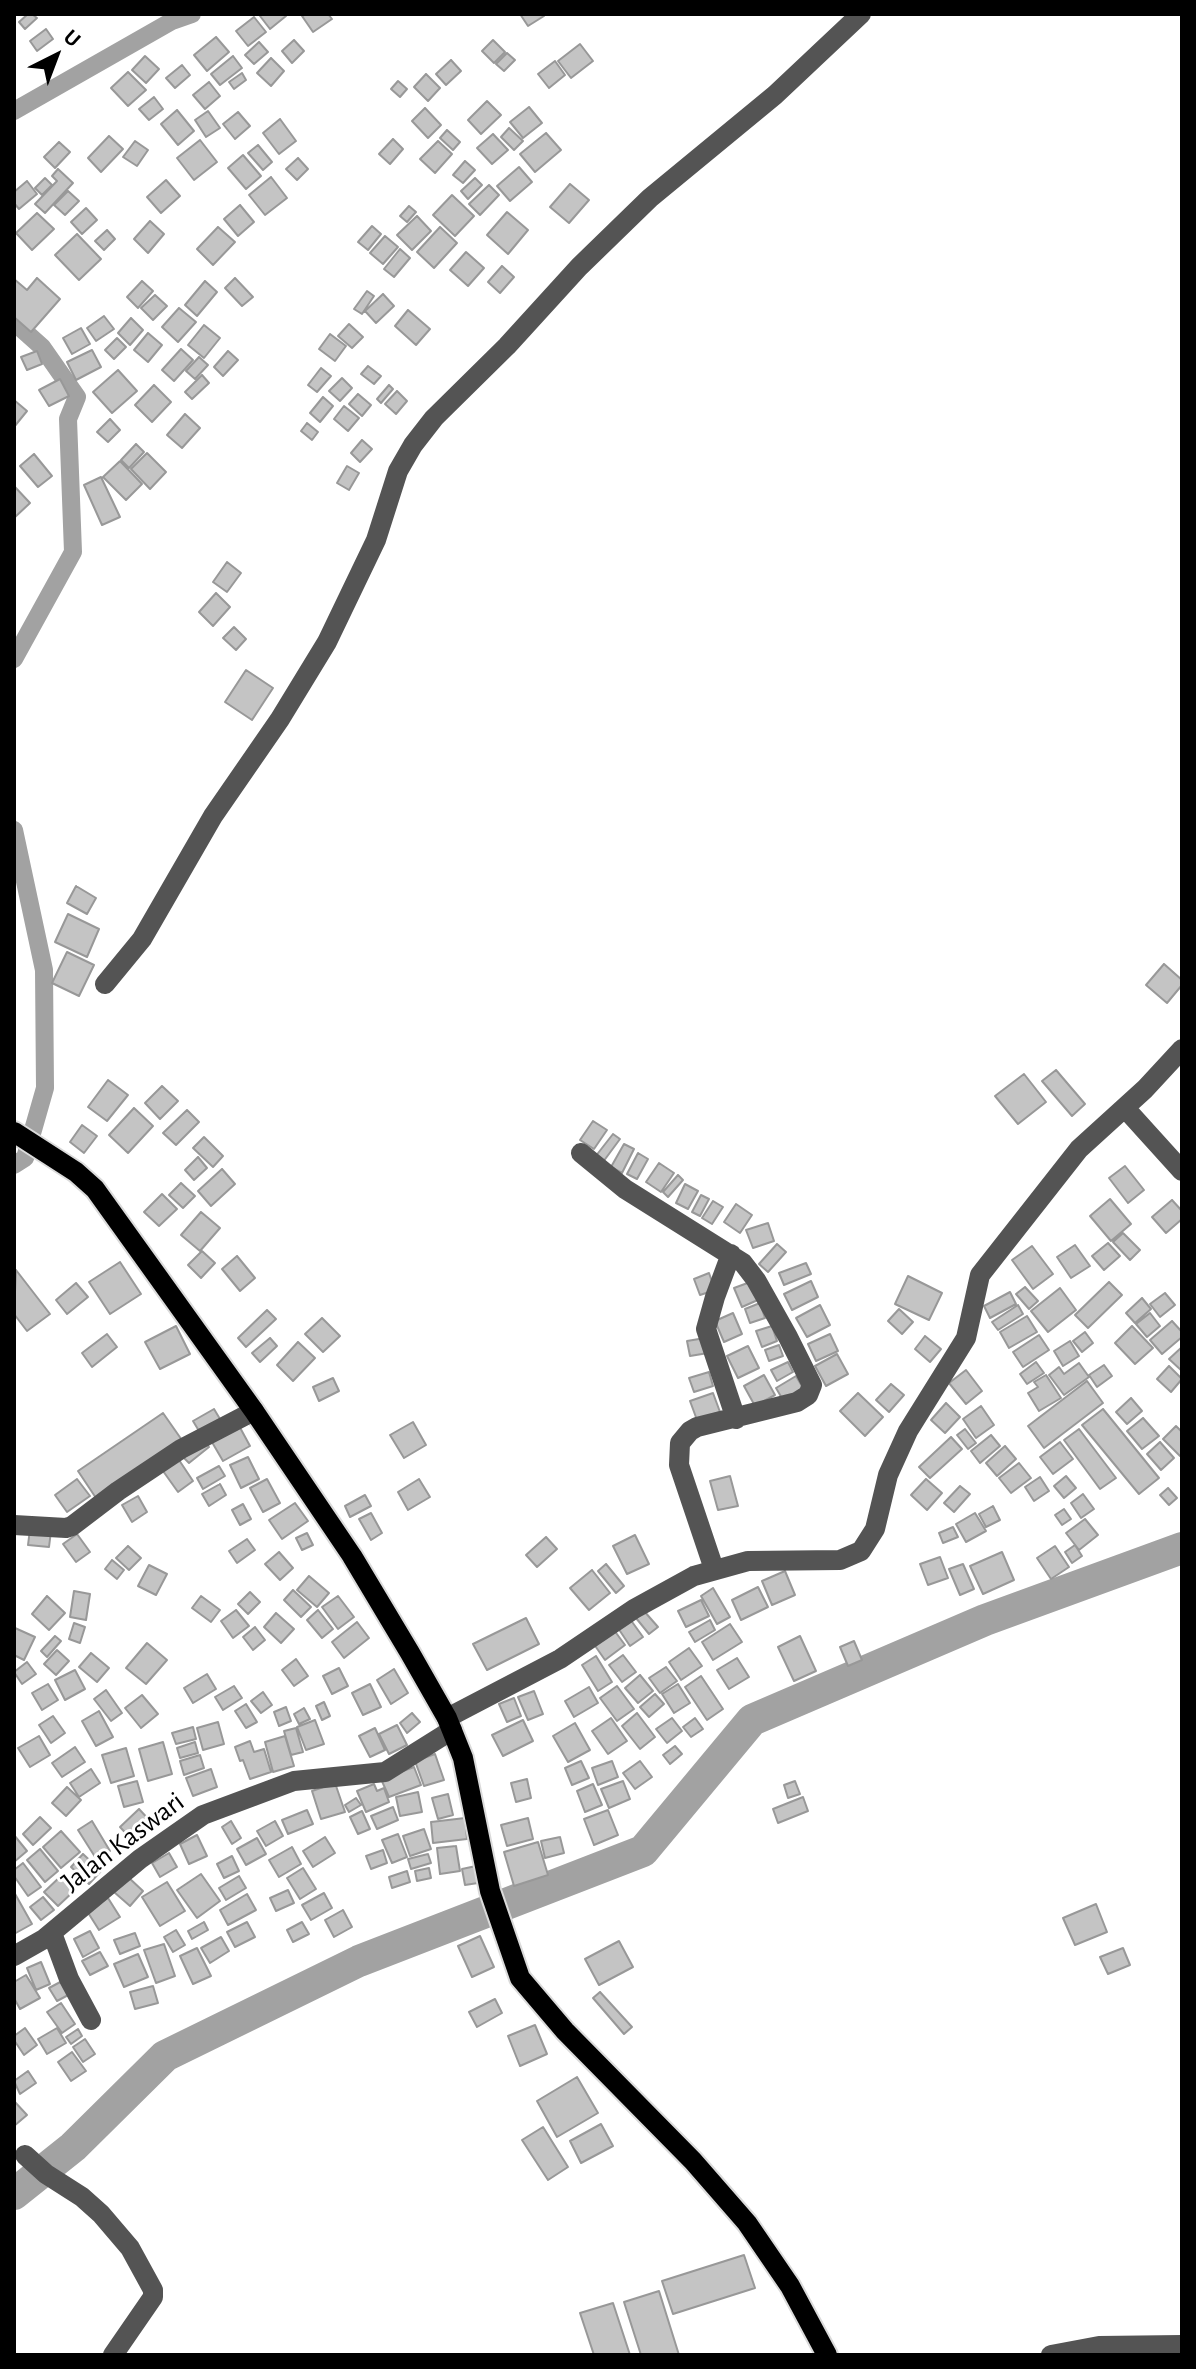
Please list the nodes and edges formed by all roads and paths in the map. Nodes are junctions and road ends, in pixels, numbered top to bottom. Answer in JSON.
{"nodes":[{"id":1,"x":861,"y":14,"type":"edge"},
{"id":2,"x":105,"y":984,"type":"dead end"},
{"id":3,"x":1182,"y":1049,"type":"edge"},
{"id":4,"x":1125,"y":1108,"type":"junction"},
{"id":5,"x":14,"y":1132,"type":"edge"},
{"id":6,"x":581,"y":1153,"type":"dead end"},
{"id":7,"x":1182,"y":1171,"type":"edge"},
{"id":8,"x":731,"y":1254,"type":"junction"},
{"id":9,"x":254,"y":1411,"type":"junction"},
{"id":10,"x":736,"y":1419,"type":"junction"},
{"id":11,"x":14,"y":1525,"type":"edge"},
{"id":12,"x":714,"y":1569,"type":"junction"},
{"id":13,"x":449,"y":1724,"type":"junction"},
{"id":14,"x":52,"y":1933,"type":"junction"},
{"id":15,"x":14,"y":1956,"type":"edge"},
{"id":16,"x":91,"y":2020,"type":"dead end"},
{"id":17,"x":36,"y":2165,"type":"dead end"},
{"id":18,"x":1182,"y":2345,"type":"edge"},
{"id":19,"x":113,"y":2355,"type":"edge"},
{"id":20,"x":827,"y":2355,"type":"edge"},
{"id":21,"x":1051,"y":2355,"type":"edge"}],
"edges":[{"from":1,"to":2,"type":"street"},
{"from":3,"to":4,"type":"street","name":"Jalan Kaswari"},
{"from":4,"to":7,"type":"street"},
{"from":4,"to":12,"type":"street","name":"Jalan Kaswari"},
{"from":5,"to":9,"type":"main road"},
{"from":6,"to":8,"type":"street"},
{"from":8,"to":10,"type":"street"},
{"from":8,"to":10,"type":"street"},
{"from":9,"to":11,"type":"street"},
{"from":9,"to":13,"type":"main road"},
{"from":10,"to":12,"type":"street"},
{"from":12,"to":13,"type":"street","name":"Jalan Kaswari"},
{"from":13,"to":14,"type":"street","name":"Jalan Kaswari"},
{"from":13,"to":20,"type":"main road"},
{"from":14,"to":15,"type":"street","name":"Jalan Kaswari"},
{"from":14,"to":16,"type":"street"},
{"from":17,"to":19,"type":"street"},
{"from":18,"to":21,"type":"street"}]}
